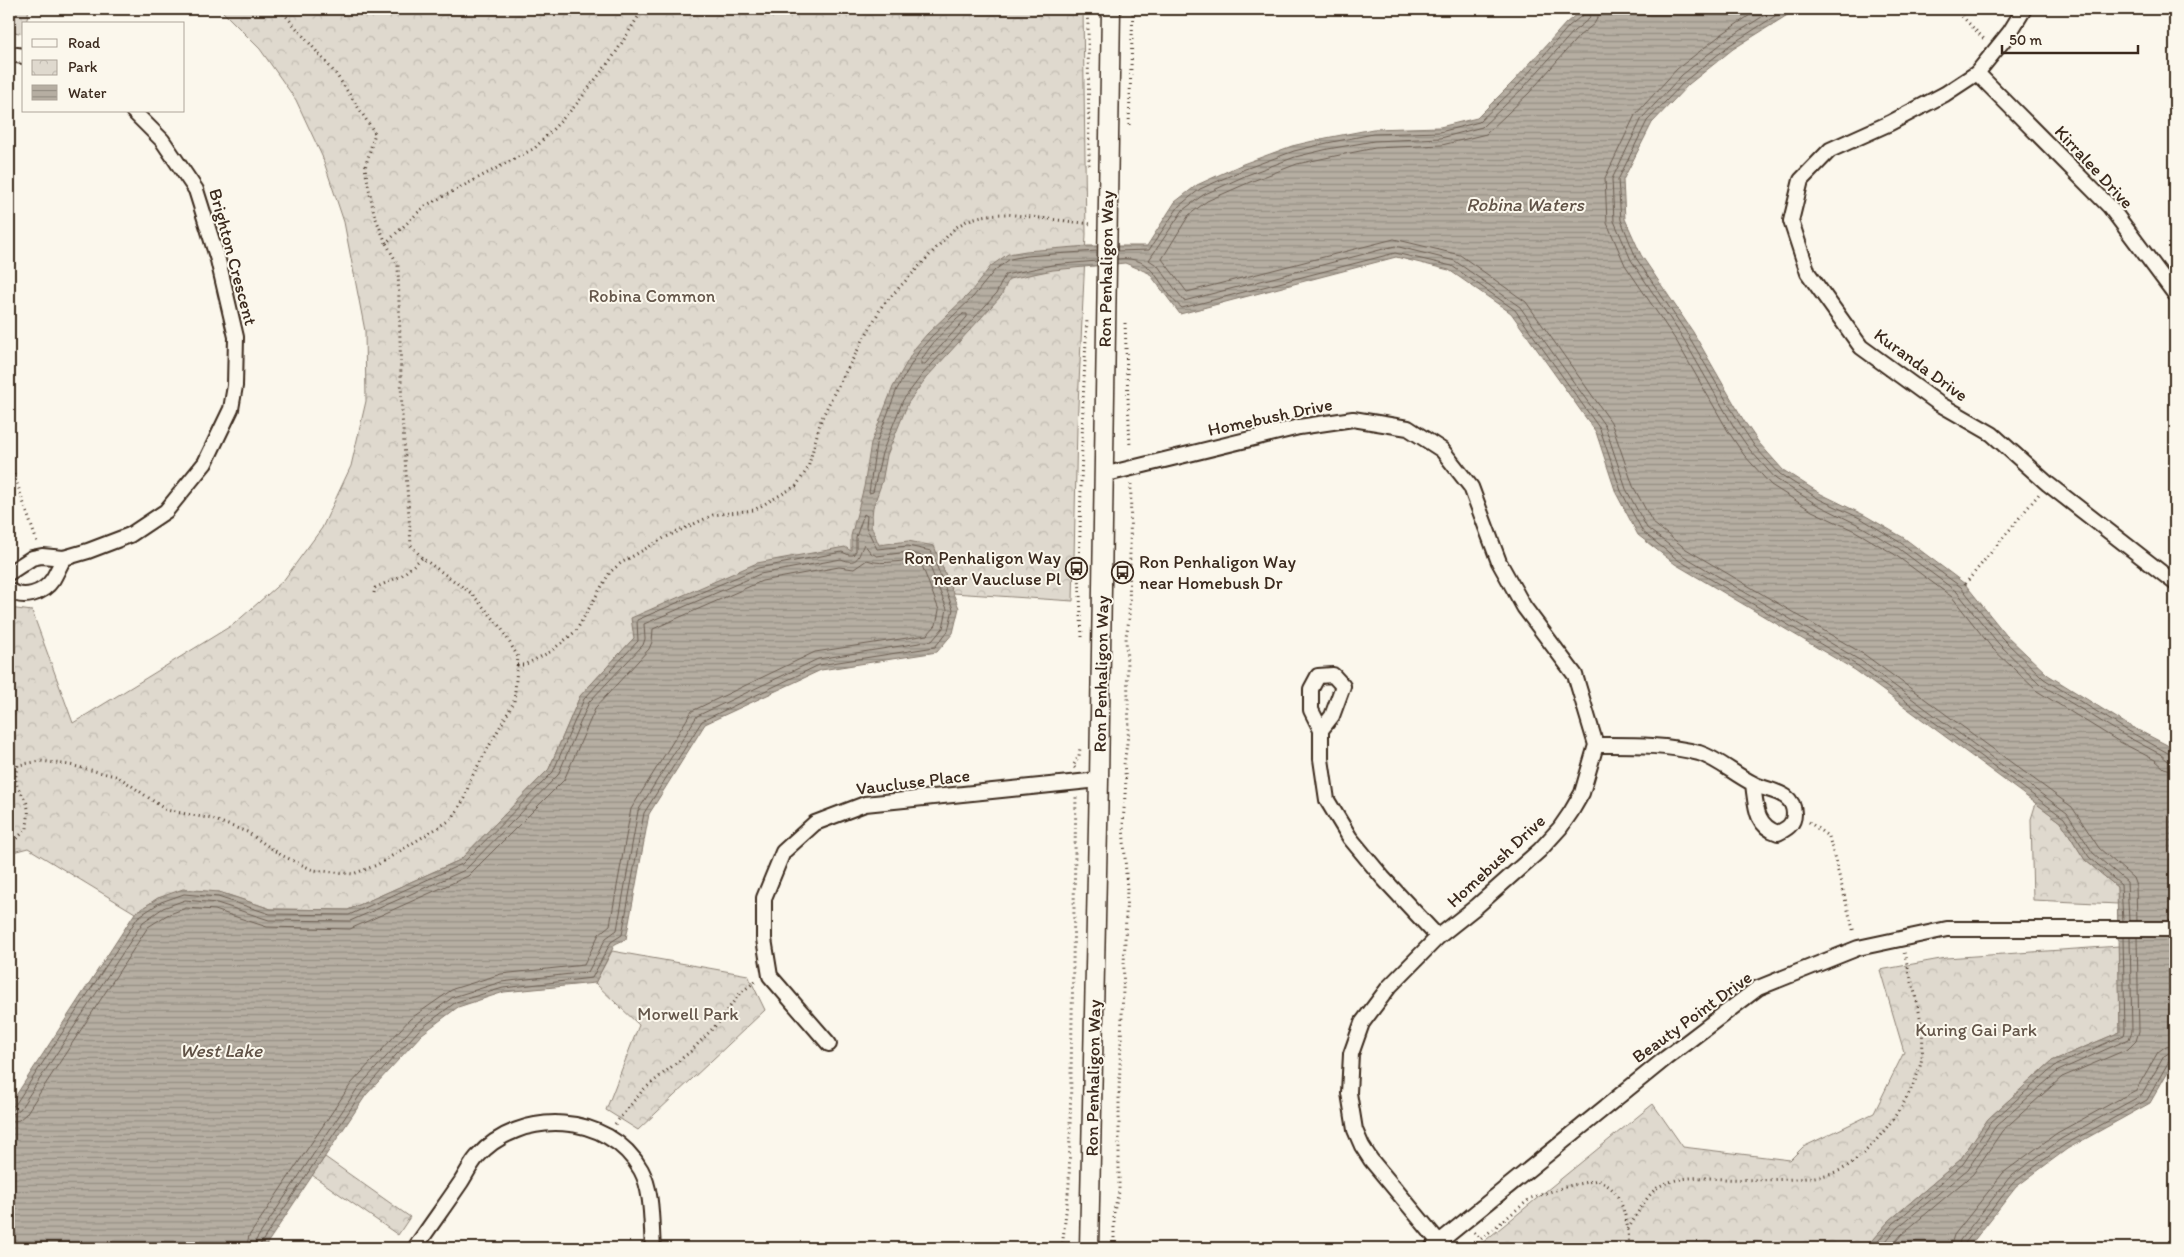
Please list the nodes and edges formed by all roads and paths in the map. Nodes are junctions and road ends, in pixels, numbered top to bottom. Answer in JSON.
{"nodes":[{"id":1,"x":280,"y":9,"type":"edge"},
{"id":2,"x":643,"y":9,"type":"edge"},
{"id":3,"x":1086,"y":9,"type":"edge"},
{"id":4,"x":1111,"y":9,"type":"edge"},
{"id":5,"x":1955,"y":9,"type":"edge"},
{"id":6,"x":2024,"y":9,"type":"edge"},
{"id":7,"x":1994,"y":50,"type":"junction"},
{"id":8,"x":9,"y":54,"type":"edge"},
{"id":9,"x":22,"y":56,"type":"edge"},
{"id":10,"x":1977,"y":73,"type":"junction"},
{"id":11,"x":134,"y":112,"type":"edge"},
{"id":12,"x":1089,"y":170,"type":"dead end"},
{"id":13,"x":1092,"y":215,"type":"dead end"},
{"id":14,"x":386,"y":244,"type":"junction"},
{"id":15,"x":2175,"y":294,"type":"edge"},
{"id":16,"x":1125,"y":319,"type":"dead end"},
{"id":17,"x":1130,"y":447,"type":"dead end"},
{"id":18,"x":9,"y":460,"type":"edge"},
{"id":19,"x":1103,"y":475,"type":"junction"},
{"id":20,"x":1130,"y":483,"type":"dead end"},
{"id":21,"x":2048,"y":484,"type":"junction"},
{"id":22,"x":42,"y":556,"type":"junction"},
{"id":23,"x":64,"y":558,"type":"junction"},
{"id":24,"x":422,"y":558,"type":"junction"},
{"id":25,"x":9,"y":572,"type":"edge"},
{"id":26,"x":2175,"y":582,"type":"edge"},
{"id":27,"x":1965,"y":584,"type":"dead end"},
{"id":28,"x":9,"y":590,"type":"edge"},
{"id":29,"x":374,"y":593,"type":"dead end"},
{"id":30,"x":518,"y":665,"type":"junction"},
{"id":31,"x":1321,"y":730,"type":"dead end"},
{"id":32,"x":1596,"y":745,"type":"junction"},
{"id":33,"x":1099,"y":780,"type":"junction"},
{"id":34,"x":1753,"y":784,"type":"junction"},
{"id":35,"x":1794,"y":812,"type":"junction"},
{"id":36,"x":9,"y":845,"type":"edge"},
{"id":37,"x":2175,"y":929,"type":"edge"},
{"id":38,"x":1438,"y":937,"type":"junction"},
{"id":39,"x":1900,"y":938,"type":"junction"},
{"id":40,"x":1858,"y":948,"type":"junction"},
{"id":41,"x":770,"y":976,"type":"junction"},
{"id":42,"x":829,"y":1044,"type":"dead end"},
{"id":43,"x":608,"y":1135,"type":"junction"},
{"id":44,"x":1466,"y":1221,"type":"junction"},
{"id":45,"x":1628,"y":1229,"type":"junction"},
{"id":46,"x":1436,"y":1245,"type":"edge"},
{"id":47,"x":415,"y":1248,"type":"edge"},
{"id":48,"x":653,"y":1248,"type":"edge"},
{"id":49,"x":1089,"y":1248,"type":"edge"},
{"id":50,"x":1114,"y":1248,"type":"edge"},
{"id":51,"x":1628,"y":1248,"type":"edge"}],
"edges":[{"from":1,"to":14,"type":"path"},
{"from":2,"to":14,"type":"path"},
{"from":3,"to":12,"type":"path"},
{"from":4,"to":19,"type":"street","name":"Ron Penhaligon Way"},
{"from":5,"to":7,"type":"path"},
{"from":6,"to":7,"type":"street"},
{"from":7,"to":10,"type":"street"},
{"from":8,"to":9,"type":"street"},
{"from":10,"to":15,"type":"street","name":"Kirralee Drive"},
{"from":10,"to":21,"type":"street","name":"Kuranda Drive"},
{"from":11,"to":23,"type":"street","name":"Brighton Crescent"},
{"from":13,"to":30,"type":"path"},
{"from":14,"to":24,"type":"path"},
{"from":16,"to":17,"type":"path"},
{"from":18,"to":22,"type":"path"},
{"from":19,"to":32,"type":"street","name":"Homebush Drive"},
{"from":19,"to":33,"type":"street","name":"Ron Penhaligon Way"},
{"from":20,"to":50,"type":"path"},
{"from":21,"to":26,"type":"street","name":"Kuranda Drive"},
{"from":21,"to":27,"type":"path"},
{"from":22,"to":23,"type":"street","name":"Brighton Crescent"},
{"from":22,"to":25,"type":"street","name":"Brighton Crescent"},
{"from":23,"to":28,"type":"street"},
{"from":24,"to":29,"type":"path"},
{"from":24,"to":30,"type":"path"},
{"from":30,"to":36,"type":"path"},
{"from":31,"to":38,"type":"street"},
{"from":32,"to":34,"type":"street"},
{"from":32,"to":38,"type":"street","name":"Homebush Drive"},
{"from":33,"to":41,"type":"street","name":"Vaucluse Place"},
{"from":33,"to":49,"type":"street","name":"Ron Penhaligon Way"},
{"from":34,"to":35,"type":"street"},
{"from":34,"to":35,"type":"street"},
{"from":35,"to":40,"type":"path"},
{"from":37,"to":39,"type":"street","name":"Beauty Point Drive"},
{"from":38,"to":46,"type":"street","name":"Homebush Drive"},
{"from":39,"to":40,"type":"street","name":"Beauty Point Drive"},
{"from":39,"to":45,"type":"path"},
{"from":40,"to":44,"type":"street","name":"Beauty Point Drive"},
{"from":41,"to":42,"type":"street"},
{"from":41,"to":43,"type":"path"},
{"from":43,"to":47,"type":"street"},
{"from":43,"to":48,"type":"street"},
{"from":44,"to":45,"type":"path"},
{"from":44,"to":46,"type":"street","name":"Beauty Point Drive"},
{"from":45,"to":51,"type":"path"}]}
